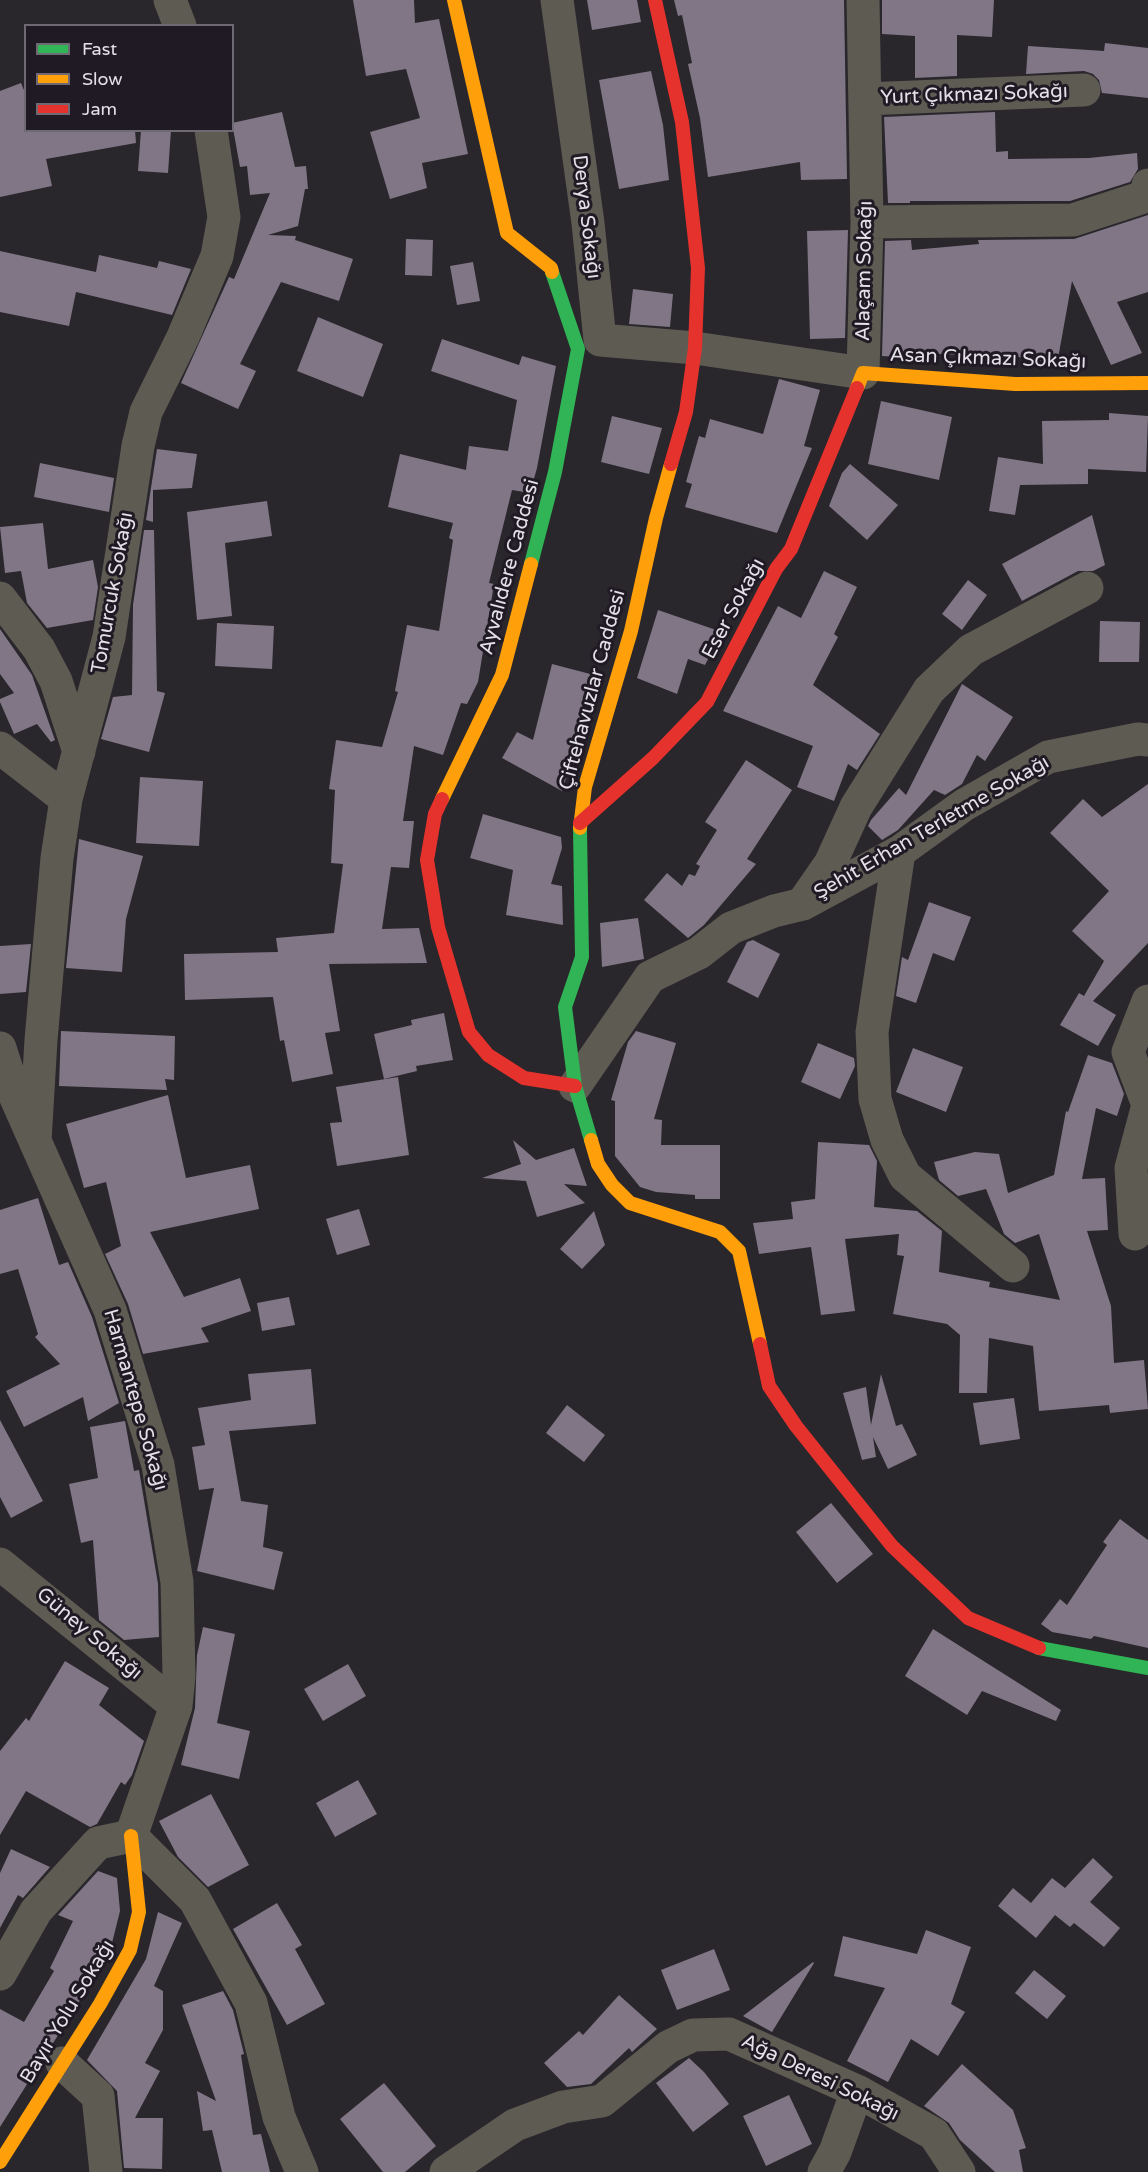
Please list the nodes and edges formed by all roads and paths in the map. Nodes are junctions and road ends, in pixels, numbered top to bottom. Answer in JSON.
{"nodes":[{"id":1,"x":170,"y":0,"type":"edge"},
{"id":2,"x":454,"y":0,"type":"edge"},
{"id":3,"x":557,"y":0,"type":"edge"},
{"id":4,"x":655,"y":0,"type":"edge"},
{"id":5,"x":863,"y":0,"type":"edge"},
{"id":6,"x":179,"y":24,"type":"edge"},
{"id":7,"x":1083,"y":90,"type":"dead end"},
{"id":8,"x":865,"y":99,"type":"junction"},
{"id":9,"x":211,"y":132,"type":"edge"},
{"id":10,"x":1148,"y":185,"type":"edge"},
{"id":11,"x":867,"y":222,"type":"junction"},
{"id":12,"x":589,"y":345,"type":"junction"},
{"id":13,"x":696,"y":348,"type":"junction"},
{"id":14,"x":863,"y":373,"type":"junction"},
{"id":15,"x":1148,"y":383,"type":"edge"},
{"id":16,"x":1086,"y":588,"type":"dead end"},
{"id":17,"x":0,"y":598,"type":"edge"},
{"id":18,"x":1148,"y":740,"type":"edge"},
{"id":19,"x":0,"y":748,"type":"edge"},
{"id":20,"x":80,"y":752,"type":"junction"},
{"id":21,"x":66,"y":799,"type":"junction"},
{"id":22,"x":580,"y":824,"type":"junction"},
{"id":23,"x":899,"y":852,"type":"junction"},
{"id":24,"x":803,"y":904,"type":"junction"},
{"id":25,"x":1148,"y":1001,"type":"edge"},
{"id":26,"x":0,"y":1048,"type":"edge"},
{"id":27,"x":575,"y":1086,"type":"junction"},
{"id":28,"x":1148,"y":1105,"type":"edge"},
{"id":29,"x":35,"y":1141,"type":"junction"},
{"id":30,"x":1135,"y":1234,"type":"dead end"},
{"id":31,"x":1013,"y":1266,"type":"dead end"},
{"id":32,"x":0,"y":1564,"type":"edge"},
{"id":33,"x":1148,"y":1668,"type":"edge"},
{"id":34,"x":176,"y":1706,"type":"junction"},
{"id":35,"x":131,"y":1836,"type":"junction"},
{"id":36,"x":0,"y":1974,"type":"edge"},
{"id":37,"x":62,"y":2063,"type":"junction"},
{"id":38,"x":857,"y":2091,"type":"junction"},
{"id":39,"x":0,"y":2162,"type":"edge"},
{"id":40,"x":106,"y":2172,"type":"edge"},
{"id":41,"x":302,"y":2172,"type":"edge"},
{"id":42,"x":446,"y":2172,"type":"edge"},
{"id":43,"x":824,"y":2172,"type":"edge"},
{"id":44,"x":959,"y":2172,"type":"edge"}],
"edges":[{"from":1,"to":6,"type":"street"},
{"from":2,"to":12,"type":"street","name":"Ayvalıdere Caddesi"},
{"from":3,"to":12,"type":"street","name":"Derya Sokağı"},
{"from":4,"to":13,"type":"street","name":"Çiftehavuzlar Caddesi"},
{"from":5,"to":8,"type":"street","name":"Alaçam Sokağı"},
{"from":7,"to":8,"type":"street","name":"Yurt Çıkmazı Sokağı"},
{"from":8,"to":11,"type":"street","name":"Alaçam Sokağı"},
{"from":9,"to":20,"type":"street","name":"Tomurcuk Sokağı"},
{"from":10,"to":11,"type":"street"},
{"from":11,"to":14,"type":"street","name":"Alaçam Sokağı"},
{"from":12,"to":13,"type":"street"},
{"from":12,"to":27,"type":"street","name":"Ayvalıdere Caddesi"},
{"from":13,"to":14,"type":"street"},
{"from":13,"to":22,"type":"street","name":"Çiftehavuzlar Caddesi"},
{"from":14,"to":15,"type":"street","name":"Asan Çıkmazı Sokağı"},
{"from":14,"to":22,"type":"street","name":"Eser Sokağı"},
{"from":16,"to":24,"type":"street"},
{"from":17,"to":20,"type":"street"},
{"from":18,"to":23,"type":"street","name":"Şehit Erhan Terletme Sokağı"},
{"from":19,"to":21,"type":"street"},
{"from":20,"to":21,"type":"street","name":"Tomurcuk Sokağı"},
{"from":21,"to":29,"type":"street","name":"Tomurcuk Sokağı"},
{"from":22,"to":27,"type":"street","name":"Çiftehavuzlar Caddesi"},
{"from":23,"to":24,"type":"street","name":"Şehit Erhan Terletme Sokağı"},
{"from":23,"to":31,"type":"street"},
{"from":24,"to":27,"type":"street","name":"Şehit Erhan Terletme Sokağı"},
{"from":25,"to":28,"type":"street"},
{"from":26,"to":29,"type":"street","name":"Harmantepe Sokağı"},
{"from":27,"to":33,"type":"street","name":"Çiftehavuzlar Caddesi"},
{"from":28,"to":30,"type":"street"},
{"from":29,"to":34,"type":"street","name":"Harmantepe Sokağı"},
{"from":32,"to":34,"type":"street","name":"Güney Sokağı"},
{"from":34,"to":35,"type":"street","name":"Harmantepe Sokağı"},
{"from":35,"to":36,"type":"street"},
{"from":35,"to":37,"type":"street","name":"Bayır Yolu Sokağı"},
{"from":35,"to":41,"type":"street"},
{"from":37,"to":39,"type":"street","name":"Bayır Yolu Sokağı"},
{"from":37,"to":40,"type":"street"},
{"from":38,"to":42,"type":"street","name":"Ağa Deresi Sokağı"},
{"from":38,"to":43,"type":"street"},
{"from":38,"to":44,"type":"street","name":"Ağa Deresi Sokağı"}]}
